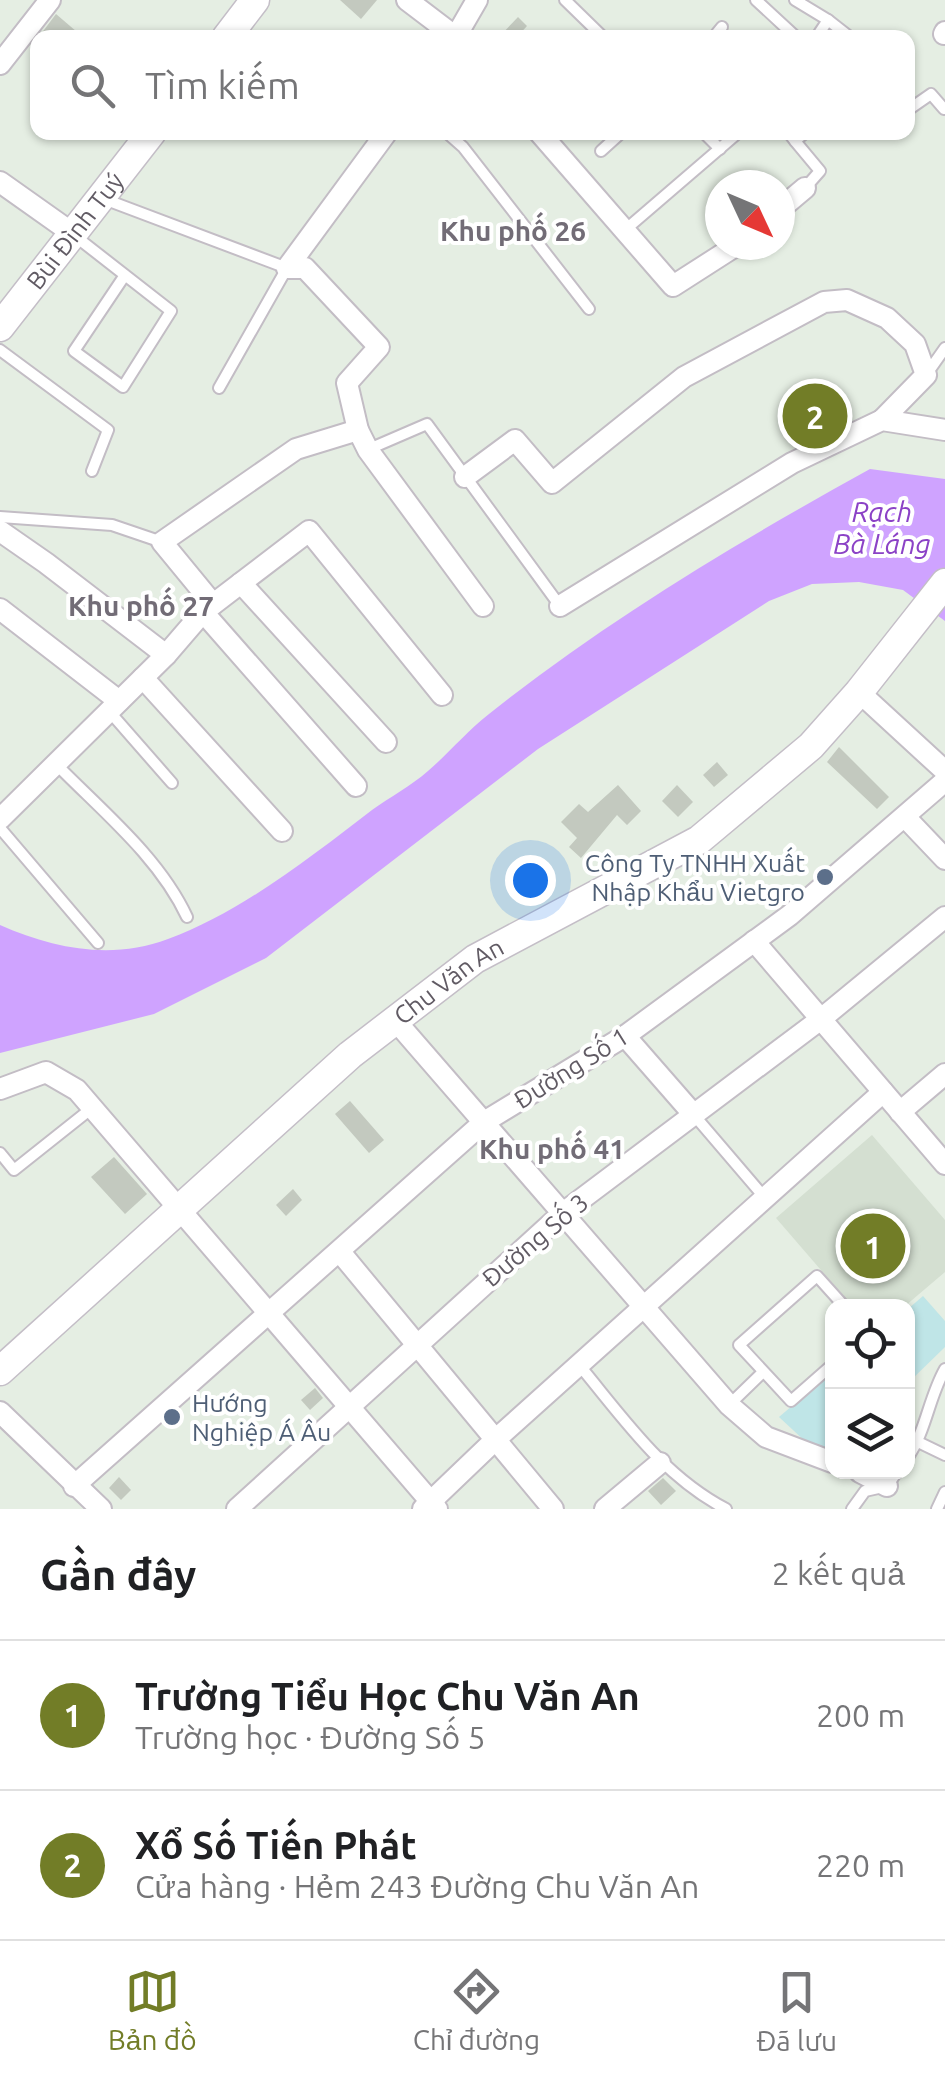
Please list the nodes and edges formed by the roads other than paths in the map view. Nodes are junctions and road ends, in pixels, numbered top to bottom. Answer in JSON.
{"nodes":[{"id":1,"x":50,"y":0,"type":"edge"},
{"id":2,"x":255,"y":0,"type":"edge"},
{"id":3,"x":407,"y":0,"type":"edge"},
{"id":4,"x":477,"y":0,"type":"edge"},
{"id":5,"x":565,"y":0,"type":"edge"},
{"id":6,"x":794,"y":0,"type":"edge"},
{"id":7,"x":762,"y":2,"type":"edge"},
{"id":8,"x":828,"y":20,"type":"junction"},
{"id":9,"x":722,"y":27,"type":"dead end"},
{"id":10,"x":232,"y":30,"type":"edge"},
{"id":11,"x":447,"y":30,"type":"edge"},
{"id":12,"x":460,"y":30,"type":"edge"},
{"id":13,"x":596,"y":30,"type":"edge"},
{"id":14,"x":720,"y":30,"type":"edge"},
{"id":15,"x":789,"y":30,"type":"edge"},
{"id":16,"x":821,"y":30,"type":"edge"},
{"id":17,"x":841,"y":30,"type":"edge"},
{"id":18,"x":0,"y":64,"type":"edge"},
{"id":19,"x":915,"y":105,"type":"edge"},
{"id":20,"x":944,"y":109,"type":"edge"},
{"id":21,"x":146,"y":140,"type":"edge"},
{"id":22,"x":380,"y":140,"type":"edge"},
{"id":23,"x":455,"y":140,"type":"edge"},
{"id":24,"x":546,"y":140,"type":"edge"},
{"id":25,"x":613,"y":140,"type":"edge"},
{"id":26,"x":710,"y":140,"type":"edge"},
{"id":27,"x":730,"y":140,"type":"edge"},
{"id":28,"x":794,"y":140,"type":"edge"},
{"id":29,"x":720,"y":149,"type":"junction"},
{"id":30,"x":601,"y":151,"type":"dead end"},
{"id":31,"x":0,"y":182,"type":"edge"},
{"id":32,"x":804,"y":188,"type":"joint"},
{"id":33,"x":795,"y":196,"type":"edge"},
{"id":34,"x":101,"y":198,"type":"junction"},
{"id":35,"x":624,"y":230,"type":"junction"},
{"id":36,"x":72,"y":234,"type":"junction"},
{"id":37,"x":713,"y":260,"type":"edge"},
{"id":38,"x":288,"y":268,"type":"junction"},
{"id":39,"x":125,"y":275,"type":"junction"},
{"id":40,"x":589,"y":310,"type":"dead end"},
{"id":41,"x":0,"y":327,"type":"edge"},
{"id":42,"x":945,"y":348,"type":"edge"},
{"id":43,"x":0,"y":350,"type":"edge"},
{"id":44,"x":926,"y":375,"type":"junction"},
{"id":45,"x":219,"y":388,"type":"dead end"},
{"id":46,"x":882,"y":420,"type":"junction"},
{"id":47,"x":945,"y":430,"type":"edge"},
{"id":48,"x":363,"y":440,"type":"junction"},
{"id":49,"x":92,"y":471,"type":"dead end"},
{"id":50,"x":465,"y":477,"type":"junction"},
{"id":51,"x":0,"y":517,"type":"edge"},
{"id":52,"x":0,"y":531,"type":"edge"},
{"id":53,"x":162,"y":542,"type":"junction"},
{"id":54,"x":241,"y":583,"type":"junction"},
{"id":55,"x":945,"y":583,"type":"edge"},
{"id":56,"x":484,"y":606,"type":"dead end"},
{"id":57,"x":560,"y":606,"type":"joint"},
{"id":58,"x":0,"y":608,"type":"edge"},
{"id":59,"x":208,"y":608,"type":"junction"},
{"id":60,"x":166,"y":656,"type":"junction"},
{"id":61,"x":143,"y":678,"type":"junction"},
{"id":62,"x":859,"y":692,"type":"junction"},
{"id":63,"x":442,"y":695,"type":"dead end"},
{"id":64,"x":114,"y":706,"type":"junction"},
{"id":65,"x":386,"y":742,"type":"dead end"},
{"id":66,"x":56,"y":764,"type":"junction"},
{"id":67,"x":945,"y":771,"type":"edge"},
{"id":68,"x":945,"y":781,"type":"edge"},
{"id":69,"x":172,"y":783,"type":"dead end"},
{"id":70,"x":356,"y":786,"type":"dead end"},
{"id":71,"x":904,"y":817,"type":"junction"},
{"id":72,"x":0,"y":819,"type":"edge"},
{"id":73,"x":0,"y":828,"type":"edge"},
{"id":74,"x":282,"y":831,"type":"dead end"},
{"id":75,"x":945,"y":859,"type":"edge"},
{"id":76,"x":945,"y":916,"type":"edge"},
{"id":77,"x":187,"y":917,"type":"dead end"},
{"id":78,"x":754,"y":941,"type":"junction"},
{"id":79,"x":98,"y":943,"type":"dead end"},
{"id":80,"x":394,"y":1019,"type":"junction"},
{"id":81,"x":821,"y":1019,"type":"junction"},
{"id":82,"x":625,"y":1036,"type":"junction"},
{"id":83,"x":945,"y":1074,"type":"edge"},
{"id":84,"x":0,"y":1089,"type":"edge"},
{"id":85,"x":883,"y":1092,"type":"junction"},
{"id":86,"x":92,"y":1108,"type":"junction"},
{"id":87,"x":900,"y":1112,"type":"junction"},
{"id":88,"x":694,"y":1115,"type":"junction"},
{"id":89,"x":484,"y":1122,"type":"junction"},
{"id":90,"x":0,"y":1153,"type":"edge"},
{"id":91,"x":945,"y":1164,"type":"edge"},
{"id":92,"x":765,"y":1199,"type":"junction"},
{"id":93,"x":177,"y":1210,"type":"junction"},
{"id":94,"x":563,"y":1214,"type":"junction"},
{"id":95,"x":340,"y":1252,"type":"junction"},
{"id":96,"x":838,"y":1299,"type":"edge"},
{"id":97,"x":645,"y":1308,"type":"junction"},
{"id":98,"x":271,"y":1314,"type":"junction"},
{"id":99,"x":416,"y":1346,"type":"junction"},
{"id":100,"x":580,"y":1366,"type":"junction"},
{"id":101,"x":945,"y":1369,"type":"edge"},
{"id":102,"x":0,"y":1371,"type":"edge"},
{"id":103,"x":825,"y":1371,"type":"edge"},
{"id":104,"x":764,"y":1372,"type":"junction"},
{"id":105,"x":729,"y":1405,"type":"junction"},
{"id":106,"x":352,"y":1407,"type":"junction"},
{"id":107,"x":0,"y":1412,"type":"edge"},
{"id":108,"x":494,"y":1440,"type":"junction"},
{"id":109,"x":918,"y":1442,"type":"junction"},
{"id":110,"x":915,"y":1446,"type":"edge"},
{"id":111,"x":945,"y":1456,"type":"edge"},
{"id":112,"x":825,"y":1459,"type":"edge"},
{"id":113,"x":660,"y":1463,"type":"junction"},
{"id":114,"x":892,"y":1479,"type":"edge"},
{"id":115,"x":74,"y":1486,"type":"junction"},
{"id":116,"x":945,"y":1492,"type":"edge"},
{"id":117,"x":430,"y":1507,"type":"edge"},
{"id":118,"x":101,"y":1509,"type":"edge"},
{"id":119,"x":237,"y":1509,"type":"edge"},
{"id":120,"x":553,"y":1509,"type":"edge"},
{"id":121,"x":605,"y":1509,"type":"edge"},
{"id":122,"x":726,"y":1509,"type":"edge"},
{"id":123,"x":852,"y":1509,"type":"edge"},
{"id":124,"x":937,"y":1509,"type":"edge"}],
"edges":[{"from":1,"to":18,"type":"street"},
{"from":2,"to":10,"type":"street"},
{"from":3,"to":11,"type":"street"},
{"from":4,"to":12,"type":"street"},
{"from":5,"to":13,"type":"lane"},
{"from":6,"to":8,"type":"lane"},
{"from":7,"to":15,"type":"lane"},
{"from":8,"to":16,"type":"lane"},
{"from":8,"to":17,"type":"lane"},
{"from":9,"to":14,"type":"lane"},
{"from":19,"to":20,"type":"lane"},
{"from":21,"to":34,"type":"street","name":"Bùi Đình Tuý"},
{"from":22,"to":38,"type":"street"},
{"from":23,"to":40,"type":"lane"},
{"from":24,"to":35,"type":"street"},
{"from":25,"to":30,"type":"lane"},
{"from":26,"to":29,"type":"lane"},
{"from":27,"to":29,"type":"lane"},
{"from":28,"to":32,"type":"lane"},
{"from":29,"to":35,"type":"lane"},
{"from":31,"to":36,"type":"street"},
{"from":32,"to":33,"type":"street"},
{"from":34,"to":36,"type":"street","name":"Bùi Đình Tuý"},
{"from":34,"to":38,"type":"lane"},
{"from":35,"to":37,"type":"street"},
{"from":36,"to":39,"type":"lane"},
{"from":36,"to":41,"type":"street","name":"Bùi Đình Tuý"},
{"from":38,"to":45,"type":"lane"},
{"from":38,"to":48,"type":"street"},
{"from":39,"to":39,"type":"lane"},
{"from":42,"to":44,"type":"lane"},
{"from":43,"to":49,"type":"lane"},
{"from":44,"to":46,"type":"street"},
{"from":44,"to":50,"type":"street"},
{"from":46,"to":47,"type":"street"},
{"from":46,"to":57,"type":"street"},
{"from":48,"to":50,"type":"lane"},
{"from":48,"to":53,"type":"street"},
{"from":48,"to":56,"type":"street"},
{"from":50,"to":57,"type":"lane"},
{"from":51,"to":53,"type":"lane"},
{"from":52,"to":60,"type":"street"},
{"from":53,"to":59,"type":"street"},
{"from":54,"to":59,"type":"street"},
{"from":54,"to":63,"type":"street"},
{"from":54,"to":65,"type":"street"},
{"from":55,"to":62,"type":"street","name":"Chu Văn An"},
{"from":58,"to":64,"type":"street"},
{"from":59,"to":60,"type":"street"},
{"from":59,"to":70,"type":"street"},
{"from":60,"to":61,"type":"street"},
{"from":61,"to":64,"type":"street"},
{"from":61,"to":74,"type":"street"},
{"from":62,"to":67,"type":"street"},
{"from":62,"to":80,"type":"street","name":"Chu Văn An"},
{"from":64,"to":66,"type":"street"},
{"from":64,"to":69,"type":"lane"},
{"from":66,"to":72,"type":"street"},
{"from":66,"to":77,"type":"lane"},
{"from":68,"to":71,"type":"street","name":"Đường Số 1"},
{"from":71,"to":75,"type":"street"},
{"from":71,"to":78,"type":"street","name":"Đường Số 1"},
{"from":73,"to":79,"type":"lane"},
{"from":76,"to":81,"type":"street","name":"Đường Số 3"},
{"from":78,"to":81,"type":"street"},
{"from":78,"to":82,"type":"street","name":"Đường Số 1"},
{"from":80,"to":89,"type":"street"},
{"from":80,"to":93,"type":"street","name":"Chu Văn An"},
{"from":81,"to":85,"type":"street"},
{"from":81,"to":88,"type":"street","name":"Đường Số 3"},
{"from":82,"to":88,"type":"street"},
{"from":82,"to":89,"type":"street","name":"Đường Số 1"},
{"from":83,"to":87,"type":"street"},
{"from":84,"to":86,"type":"street"},
{"from":85,"to":87,"type":"street"},
{"from":85,"to":92,"type":"street"},
{"from":86,"to":90,"type":"lane"},
{"from":86,"to":93,"type":"street"},
{"from":87,"to":91,"type":"street"},
{"from":88,"to":92,"type":"lane"},
{"from":88,"to":94,"type":"street","name":"Đường Số 3"},
{"from":89,"to":94,"type":"street"},
{"from":89,"to":95,"type":"street","name":"Đường Số 1"},
{"from":92,"to":97,"type":"street"},
{"from":93,"to":98,"type":"street"},
{"from":93,"to":102,"type":"street","name":"Chu Văn An"},
{"from":94,"to":97,"type":"street"},
{"from":94,"to":99,"type":"street","name":"Đường Số 3"},
{"from":95,"to":98,"type":"street","name":"Đường Số 1"},
{"from":95,"to":99,"type":"street"},
{"from":96,"to":104,"type":"lane"},
{"from":97,"to":100,"type":"street"},
{"from":97,"to":105,"type":"street"},
{"from":98,"to":106,"type":"street"},
{"from":98,"to":115,"type":"street","name":"Đường Số 1"},
{"from":99,"to":106,"type":"street","name":"Đường Số 3"},
{"from":99,"to":108,"type":"street"},
{"from":100,"to":108,"type":"street"},
{"from":100,"to":113,"type":"lane"},
{"from":101,"to":109,"type":"lane"},
{"from":103,"to":104,"type":"lane"},
{"from":104,"to":105,"type":"lane"},
{"from":105,"to":112,"type":"street"},
{"from":106,"to":117,"type":"street"},
{"from":106,"to":119,"type":"street","name":"Đường Số 3"},
{"from":107,"to":115,"type":"street"},
{"from":108,"to":117,"type":"street"},
{"from":108,"to":120,"type":"street"},
{"from":109,"to":110,"type":"lane"},
{"from":109,"to":111,"type":"lane"},
{"from":113,"to":121,"type":"street"},
{"from":113,"to":122,"type":"lane"},
{"from":114,"to":123,"type":"lane"},
{"from":115,"to":118,"type":"street"},
{"from":116,"to":124,"type":"lane"}]}
